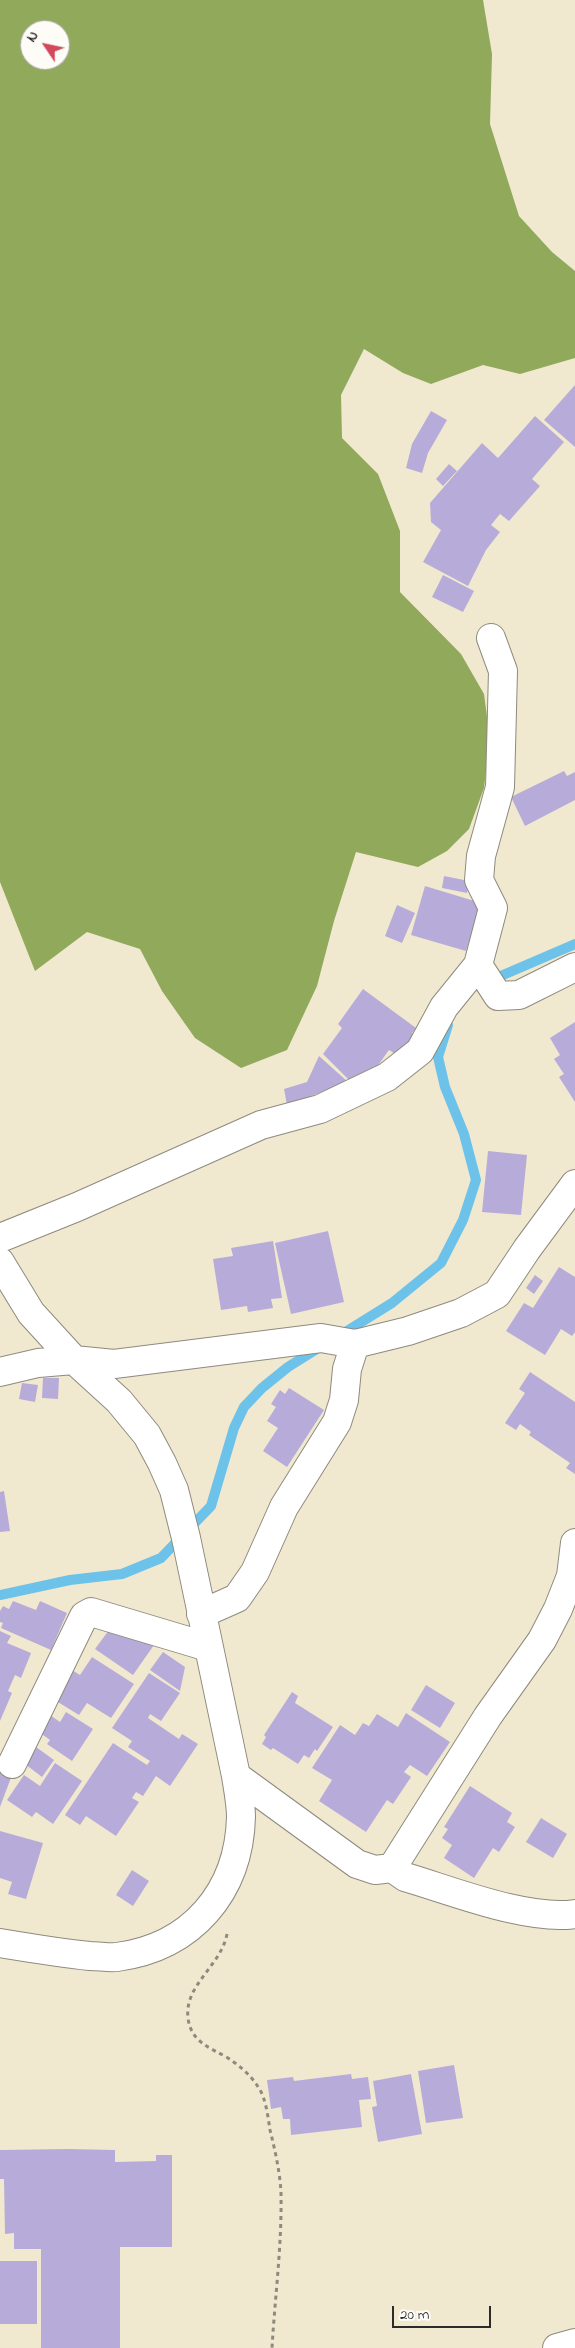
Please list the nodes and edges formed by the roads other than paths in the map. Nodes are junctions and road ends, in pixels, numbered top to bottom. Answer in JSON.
{"nodes":[{"id":1,"x":491,"y":638,"type":"dead end"},
{"id":2,"x":478,"y":965,"type":"junction"},
{"id":3,"x":575,"y":967,"type":"edge"},
{"id":4,"x":575,"y":1184,"type":"edge"},
{"id":5,"x":0,"y":1238,"type":"edge"},
{"id":6,"x":0,"y":1262,"type":"edge"},
{"id":7,"x":354,"y":1344,"type":"junction"},
{"id":8,"x":74,"y":1360,"type":"junction"},
{"id":9,"x":0,"y":1372,"type":"edge"},
{"id":10,"x":575,"y":1543,"type":"edge"},
{"id":11,"x":201,"y":1614,"type":"junction"},
{"id":12,"x":208,"y":1647,"type":"junction"},
{"id":13,"x":12,"y":1764,"type":"dead end"},
{"id":14,"x":236,"y":1776,"type":"junction"},
{"id":15,"x":392,"y":1868,"type":"junction"},
{"id":16,"x":575,"y":1914,"type":"edge"},
{"id":17,"x":0,"y":1943,"type":"edge"},
{"id":18,"x":575,"y":2343,"type":"edge"},
{"id":19,"x":556,"y":2348,"type":"edge"}],
"edges":[{"from":1,"to":2,"type":"street"},
{"from":2,"to":3,"type":"street"},
{"from":2,"to":5,"type":"street"},
{"from":4,"to":7,"type":"street"},
{"from":6,"to":8,"type":"street"},
{"from":7,"to":8,"type":"street"},
{"from":7,"to":11,"type":"street"},
{"from":8,"to":9,"type":"street"},
{"from":8,"to":11,"type":"street"},
{"from":10,"to":15,"type":"street"},
{"from":11,"to":12,"type":"street"},
{"from":12,"to":13,"type":"street"},
{"from":12,"to":14,"type":"street"},
{"from":14,"to":15,"type":"street"},
{"from":14,"to":17,"type":"street"},
{"from":15,"to":16,"type":"street"},
{"from":18,"to":19,"type":"street"}]}
